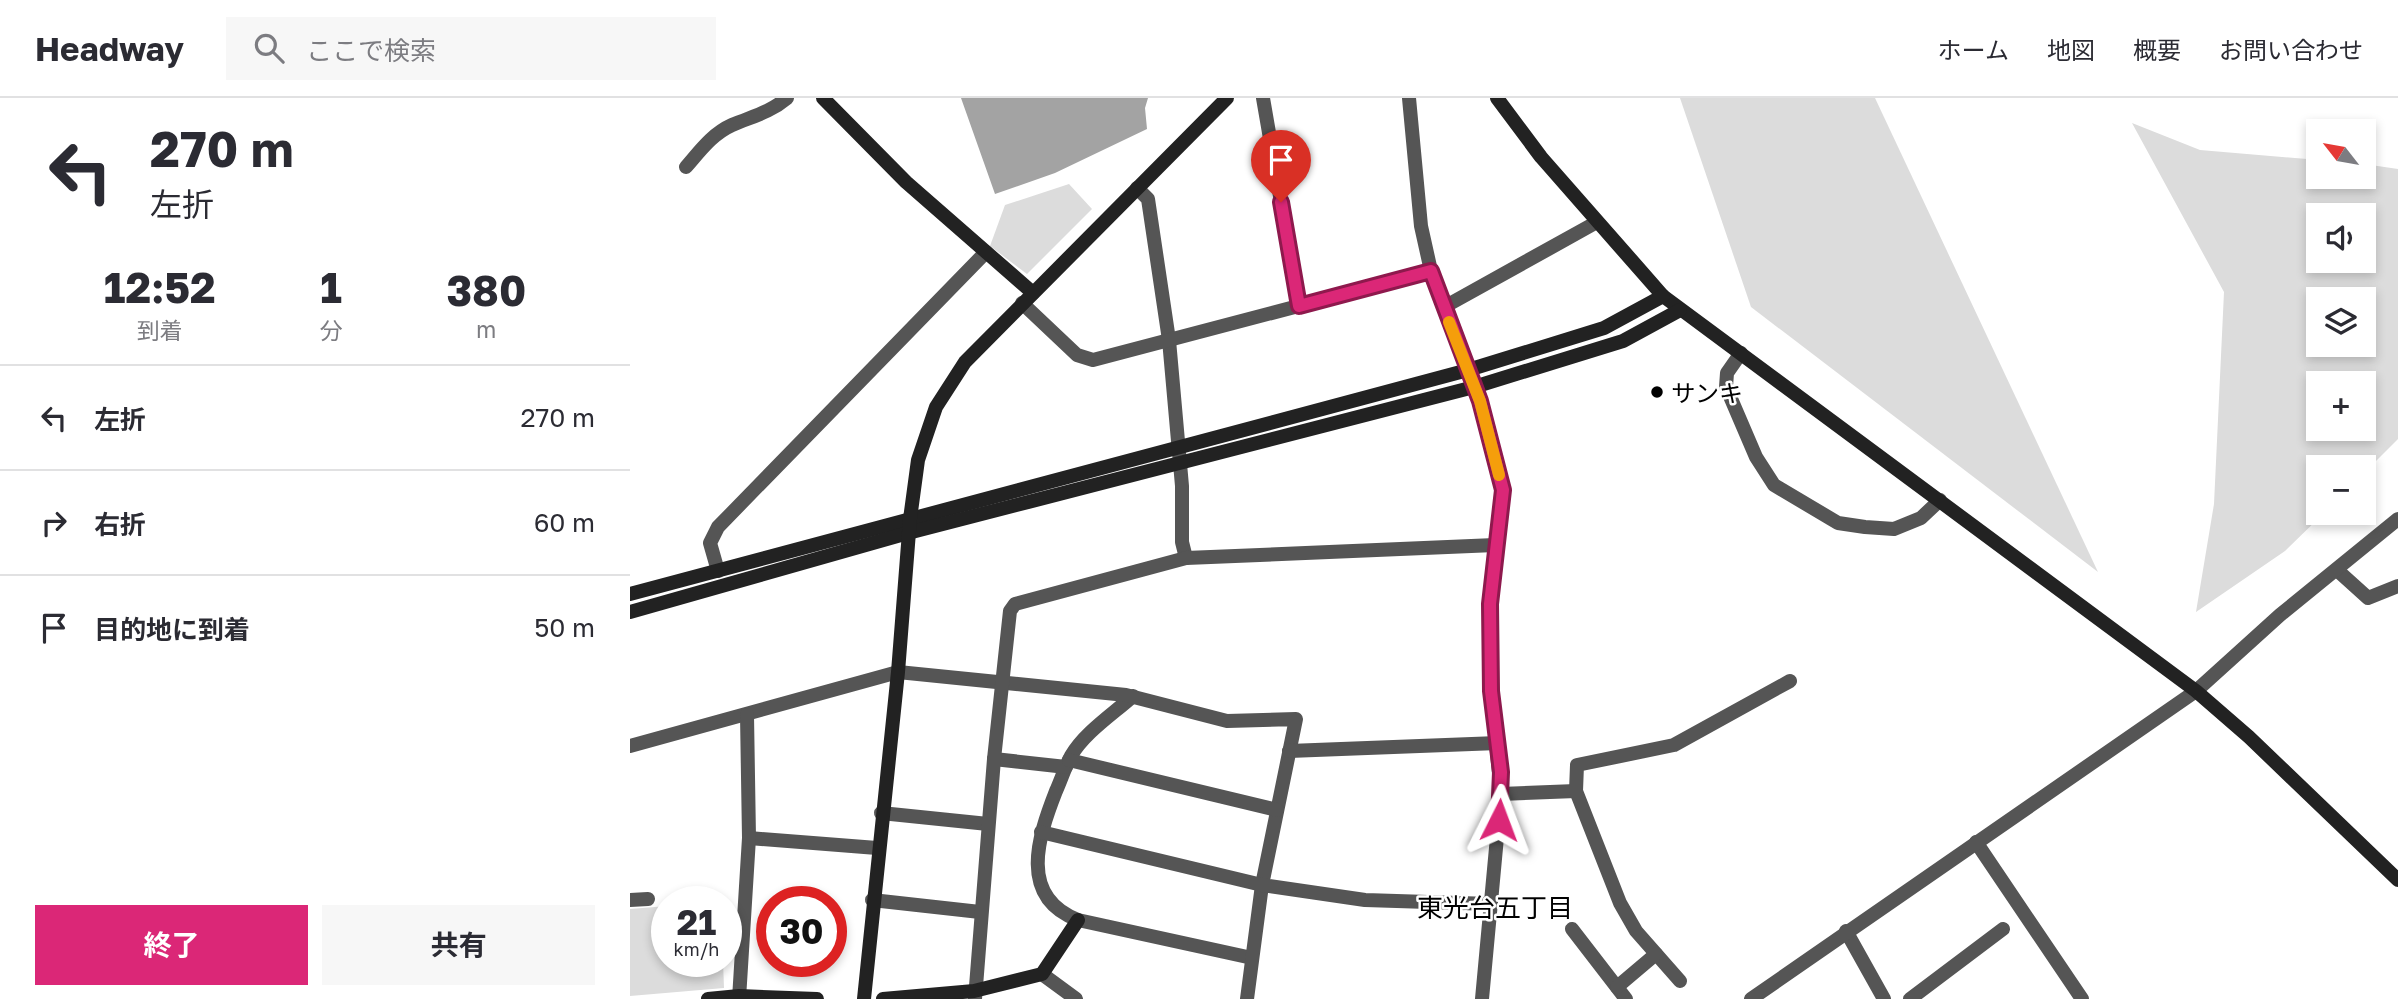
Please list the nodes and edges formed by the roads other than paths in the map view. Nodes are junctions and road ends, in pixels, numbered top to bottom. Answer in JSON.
{"nodes":[{"id":1,"x":787,"y":98,"type":"edge"},
{"id":2,"x":822,"y":98,"type":"edge"},
{"id":3,"x":1227,"y":98,"type":"edge"},
{"id":4,"x":1262,"y":98,"type":"edge"},
{"id":5,"x":1409,"y":98,"type":"edge"},
{"id":6,"x":1497,"y":98,"type":"edge"},
{"id":7,"x":686,"y":167,"type":"dead end"},
{"id":8,"x":1137,"y":188,"type":"junction"},
{"id":9,"x":1597,"y":222,"type":"junction"},
{"id":10,"x":986,"y":252,"type":"junction"},
{"id":11,"x":1431,"y":271,"type":"junction"},
{"id":12,"x":1663,"y":296,"type":"junction"},
{"id":13,"x":1028,"y":298,"type":"junction"},
{"id":14,"x":1299,"y":306,"type":"junction"},
{"id":15,"x":1444,"y":307,"type":"junction"},
{"id":16,"x":1680,"y":310,"type":"junction"},
{"id":17,"x":1169,"y":340,"type":"junction"},
{"id":18,"x":1741,"y":353,"type":"junction"},
{"id":19,"x":1468,"y":370,"type":"junction"},
{"id":20,"x":1474,"y":387,"type":"junction"},
{"id":21,"x":1178,"y":449,"type":"junction"},
{"id":22,"x":1179,"y":465,"type":"junction"},
{"id":23,"x":1940,"y":500,"type":"junction"},
{"id":24,"x":2398,"y":519,"type":"edge"},
{"id":25,"x":909,"y":526,"type":"junction"},
{"id":26,"x":1495,"y":545,"type":"junction"},
{"id":27,"x":1186,"y":558,"type":"junction"},
{"id":28,"x":2337,"y":570,"type":"junction"},
{"id":29,"x":718,"y":571,"type":"junction"},
{"id":30,"x":2398,"y":586,"type":"edge"},
{"id":31,"x":630,"y":594,"type":"edge"},
{"id":32,"x":630,"y":612,"type":"edge"},
{"id":33,"x":898,"y":672,"type":"junction"},
{"id":34,"x":1002,"y":681,"type":"junction"},
{"id":35,"x":1790,"y":681,"type":"dead end"},
{"id":36,"x":2196,"y":691,"type":"junction"},
{"id":37,"x":1132,"y":696,"type":"junction"},
{"id":38,"x":747,"y":715,"type":"junction"},
{"id":39,"x":1498,"y":743,"type":"junction"},
{"id":40,"x":630,"y":746,"type":"edge"},
{"id":41,"x":1289,"y":751,"type":"junction"},
{"id":42,"x":994,"y":759,"type":"junction"},
{"id":43,"x":1068,"y":764,"type":"junction"},
{"id":44,"x":1576,"y":791,"type":"junction"},
{"id":45,"x":1501,"y":794,"type":"junction"},
{"id":46,"x":1278,"y":810,"type":"junction"},
{"id":47,"x":881,"y":813,"type":"junction"},
{"id":48,"x":988,"y":824,"type":"junction"},
{"id":49,"x":1041,"y":832,"type":"junction"},
{"id":50,"x":749,"y":838,"type":"junction"},
{"id":51,"x":1976,"y":842,"type":"junction"},
{"id":52,"x":877,"y":848,"type":"junction"},
{"id":53,"x":2398,"y":880,"type":"edge"},
{"id":54,"x":1262,"y":885,"type":"junction"},
{"id":55,"x":648,"y":899,"type":"dead end"},
{"id":56,"x":630,"y":900,"type":"edge"},
{"id":57,"x":872,"y":900,"type":"junction"},
{"id":58,"x":1491,"y":904,"type":"junction"},
{"id":59,"x":980,"y":912,"type":"junction"},
{"id":60,"x":1078,"y":920,"type":"junction"},
{"id":61,"x":1572,"y":929,"type":"dead end"},
{"id":62,"x":2003,"y":929,"type":"dead end"},
{"id":63,"x":1846,"y":931,"type":"junction"},
{"id":64,"x":1656,"y":954,"type":"junction"},
{"id":65,"x":1252,"y":958,"type":"junction"},
{"id":66,"x":1042,"y":974,"type":"junction"},
{"id":67,"x":1680,"y":981,"type":"dead end"},
{"id":68,"x":1622,"y":993,"type":"edge"},
{"id":69,"x":974,"y":995,"type":"edge"},
{"id":70,"x":739,"y":998,"type":"edge"},
{"id":71,"x":708,"y":999,"type":"edge"},
{"id":72,"x":817,"y":999,"type":"edge"},
{"id":73,"x":864,"y":999,"type":"edge"},
{"id":74,"x":883,"y":999,"type":"edge"},
{"id":75,"x":1076,"y":999,"type":"edge"},
{"id":76,"x":1247,"y":999,"type":"edge"},
{"id":77,"x":1482,"y":999,"type":"edge"},
{"id":78,"x":1751,"y":999,"type":"edge"},
{"id":79,"x":1884,"y":999,"type":"edge"},
{"id":80,"x":1910,"y":999,"type":"edge"},
{"id":81,"x":2082,"y":999,"type":"edge"}],
"edges":[{"from":1,"to":7,"type":"street"},
{"from":2,"to":10,"type":"street"},
{"from":3,"to":8,"type":"street"},
{"from":4,"to":14,"type":"street"},
{"from":5,"to":11,"type":"street"},
{"from":6,"to":9,"type":"street"},
{"from":8,"to":13,"type":"street"},
{"from":8,"to":17,"type":"street"},
{"from":9,"to":12,"type":"street"},
{"from":9,"to":15,"type":"street"},
{"from":10,"to":13,"type":"street"},
{"from":10,"to":29,"type":"street"},
{"from":11,"to":14,"type":"street"},
{"from":11,"to":15,"type":"street"},
{"from":12,"to":16,"type":"street"},
{"from":12,"to":19,"type":"street"},
{"from":13,"to":17,"type":"street"},
{"from":13,"to":25,"type":"street"},
{"from":14,"to":17,"type":"street"},
{"from":15,"to":19,"type":"street"},
{"from":16,"to":18,"type":"street"},
{"from":16,"to":20,"type":"street"},
{"from":17,"to":21,"type":"street"},
{"from":18,"to":23,"type":"street"},
{"from":18,"to":23,"type":"street"},
{"from":19,"to":20,"type":"street"},
{"from":19,"to":21,"type":"street"},
{"from":20,"to":22,"type":"street"},
{"from":20,"to":26,"type":"street"},
{"from":21,"to":22,"type":"street"},
{"from":21,"to":25,"type":"street"},
{"from":22,"to":25,"type":"street"},
{"from":22,"to":27,"type":"street"},
{"from":23,"to":36,"type":"street"},
{"from":24,"to":28,"type":"street"},
{"from":25,"to":29,"type":"street"},
{"from":25,"to":32,"type":"street"},
{"from":25,"to":33,"type":"street"},
{"from":26,"to":27,"type":"street"},
{"from":26,"to":39,"type":"street"},
{"from":27,"to":34,"type":"street"},
{"from":28,"to":30,"type":"street"},
{"from":28,"to":36,"type":"street"},
{"from":29,"to":31,"type":"street"},
{"from":33,"to":34,"type":"street"},
{"from":33,"to":38,"type":"street"},
{"from":33,"to":47,"type":"street"},
{"from":34,"to":37,"type":"street"},
{"from":34,"to":42,"type":"street"},
{"from":35,"to":44,"type":"street"},
{"from":36,"to":51,"type":"street"},
{"from":36,"to":53,"type":"street"},
{"from":37,"to":41,"type":"street"},
{"from":37,"to":43,"type":"street"},
{"from":38,"to":40,"type":"street"},
{"from":38,"to":50,"type":"street"},
{"from":39,"to":41,"type":"street"},
{"from":39,"to":45,"type":"street"},
{"from":41,"to":46,"type":"street"},
{"from":42,"to":43,"type":"street"},
{"from":42,"to":48,"type":"street"},
{"from":43,"to":46,"type":"street"},
{"from":43,"to":49,"type":"street"},
{"from":44,"to":45,"type":"street"},
{"from":44,"to":64,"type":"street"},
{"from":45,"to":58,"type":"street"},
{"from":46,"to":54,"type":"street"},
{"from":47,"to":48,"type":"street"},
{"from":47,"to":52,"type":"street"},
{"from":48,"to":59,"type":"street"},
{"from":49,"to":54,"type":"street"},
{"from":49,"to":60,"type":"street"},
{"from":50,"to":52,"type":"street"},
{"from":50,"to":70,"type":"street"},
{"from":51,"to":63,"type":"street"},
{"from":51,"to":81,"type":"street"},
{"from":52,"to":57,"type":"street"},
{"from":54,"to":58,"type":"street"},
{"from":54,"to":65,"type":"street"},
{"from":55,"to":56,"type":"street"},
{"from":57,"to":59,"type":"street"},
{"from":57,"to":73,"type":"street"},
{"from":58,"to":77,"type":"street"},
{"from":59,"to":69,"type":"street"},
{"from":60,"to":65,"type":"street"},
{"from":60,"to":66,"type":"street"},
{"from":61,"to":68,"type":"street"},
{"from":62,"to":80,"type":"street"},
{"from":63,"to":78,"type":"street"},
{"from":63,"to":79,"type":"street"},
{"from":64,"to":67,"type":"street"},
{"from":64,"to":68,"type":"street"},
{"from":65,"to":76,"type":"street"},
{"from":66,"to":69,"type":"street"},
{"from":66,"to":75,"type":"street"},
{"from":69,"to":74,"type":"street"},
{"from":70,"to":71,"type":"street"},
{"from":70,"to":72,"type":"street"}]}
